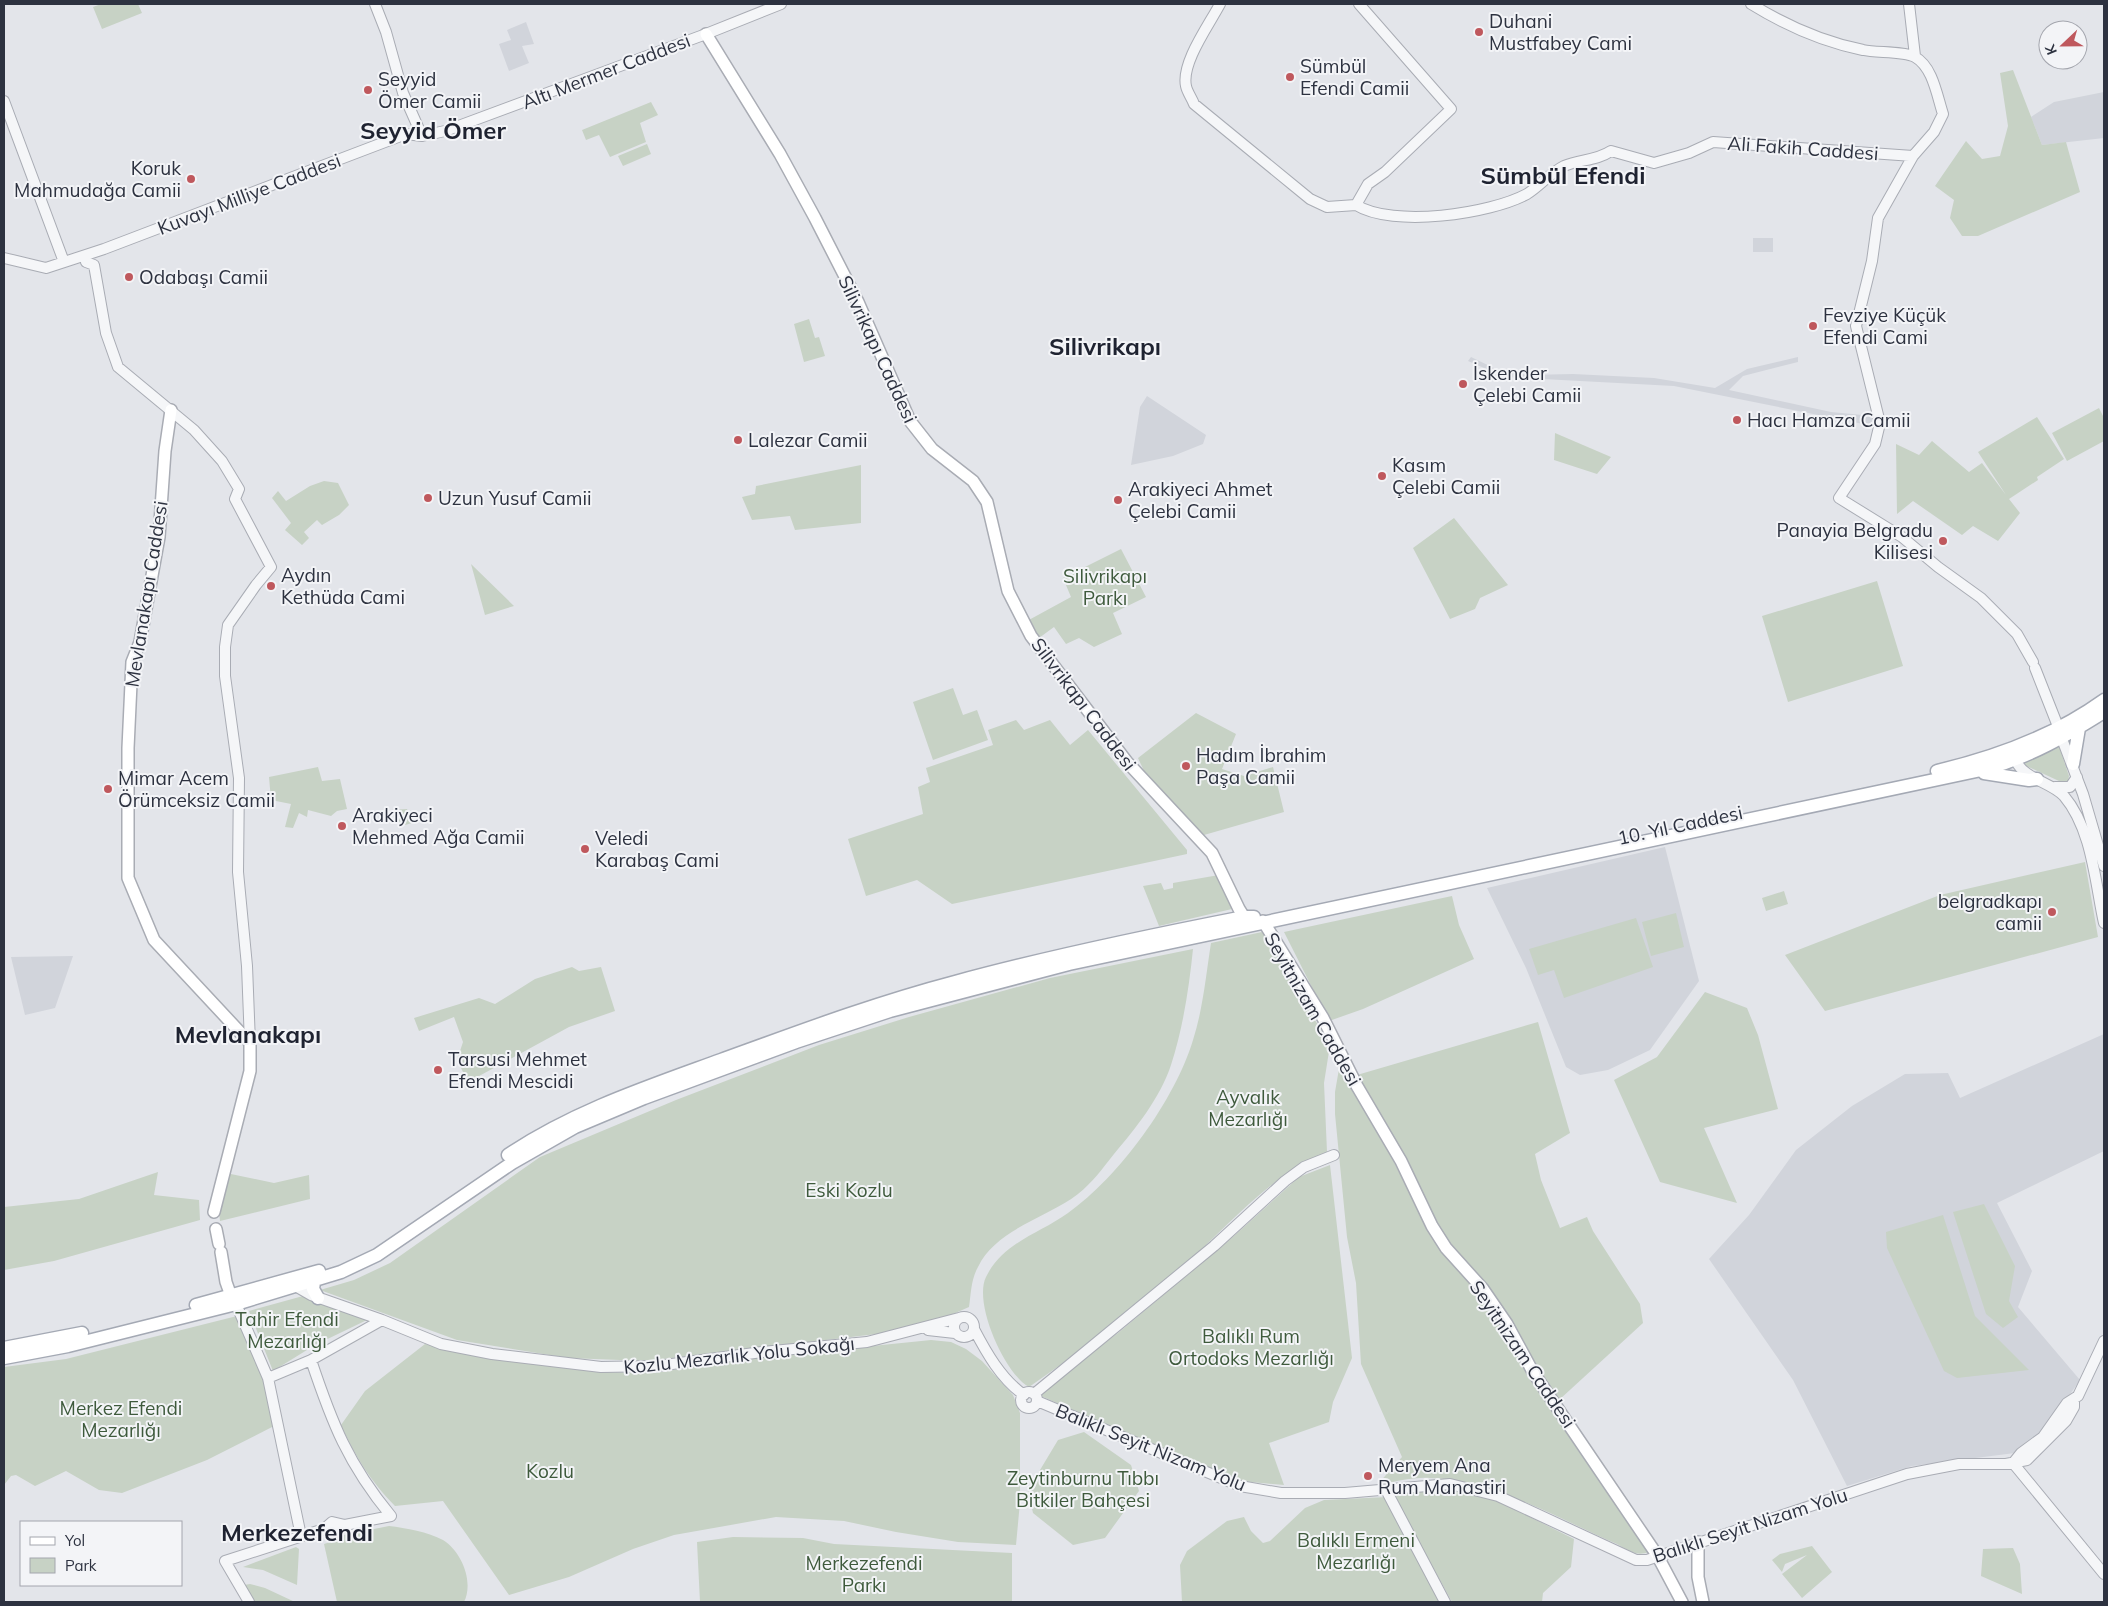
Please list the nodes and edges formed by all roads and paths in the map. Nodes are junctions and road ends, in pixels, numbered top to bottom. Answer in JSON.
{"nodes":[{"id":1,"x":375,"y":4,"type":"edge"},
{"id":2,"x":781,"y":4,"type":"edge"},
{"id":3,"x":1220,"y":4,"type":"edge"},
{"id":4,"x":1360,"y":4,"type":"edge"},
{"id":5,"x":1751,"y":4,"type":"edge"},
{"id":6,"x":1909,"y":4,"type":"edge"},
{"id":7,"x":758,"y":8,"type":"edge"},
{"id":8,"x":706,"y":34,"type":"junction"},
{"id":9,"x":1915,"y":56,"type":"junction"},
{"id":10,"x":4,"y":101,"type":"edge"},
{"id":11,"x":422,"y":136,"type":"junction"},
{"id":12,"x":1913,"y":156,"type":"junction"},
{"id":13,"x":1356,"y":205,"type":"junction"},
{"id":14,"x":4,"y":258,"type":"edge"},
{"id":15,"x":64,"y":262,"type":"junction"},
{"id":16,"x":86,"y":262,"type":"dead end"},
{"id":17,"x":171,"y":410,"type":"junction"},
{"id":18,"x":2104,"y":700,"type":"edge"},
{"id":19,"x":2104,"y":712,"type":"edge"},
{"id":20,"x":2079,"y":728,"type":"junction"},
{"id":21,"x":2061,"y":734,"type":"junction"},
{"id":22,"x":2034,"y":740,"type":"junction"},
{"id":23,"x":2016,"y":761,"type":"junction"},
{"id":24,"x":2073,"y":764,"type":"junction"},
{"id":25,"x":1974,"y":772,"type":"junction"},
{"id":26,"x":2077,"y":777,"type":"junction"},
{"id":27,"x":2037,"y":778,"type":"junction"},
{"id":28,"x":2055,"y":788,"type":"junction"},
{"id":29,"x":2104,"y":866,"type":"edge"},
{"id":30,"x":1253,"y":921,"type":"junction"},
{"id":31,"x":2104,"y":923,"type":"edge"},
{"id":32,"x":250,"y":1043,"type":"junction"},
{"id":33,"x":1334,"y":1155,"type":"dead end"},
{"id":34,"x":214,"y":1212,"type":"dead end"},
{"id":35,"x":216,"y":1229,"type":"dead end"},
{"id":36,"x":314,"y":1282,"type":"junction"},
{"id":37,"x":293,"y":1284,"type":"junction"},
{"id":38,"x":318,"y":1298,"type":"junction"},
{"id":39,"x":234,"y":1300,"type":"junction"},
{"id":40,"x":959,"y":1318,"type":"junction"},
{"id":41,"x":382,"y":1320,"type":"junction"},
{"id":42,"x":922,"y":1329,"type":"junction"},
{"id":43,"x":974,"y":1329,"type":"junction"},
{"id":44,"x":958,"y":1335,"type":"junction"},
{"id":45,"x":2104,"y":1341,"type":"edge"},
{"id":46,"x":4,"y":1348,"type":"edge"},
{"id":47,"x":987,"y":1353,"type":"junction"},
{"id":48,"x":4,"y":1358,"type":"edge"},
{"id":49,"x":311,"y":1360,"type":"junction"},
{"id":50,"x":268,"y":1378,"type":"junction"},
{"id":51,"x":1032,"y":1396,"type":"junction"},
{"id":52,"x":2013,"y":1463,"type":"junction"},
{"id":53,"x":1386,"y":1490,"type":"junction"},
{"id":54,"x":301,"y":1536,"type":"junction"},
{"id":55,"x":1698,"y":1542,"type":"junction"},
{"id":56,"x":1657,"y":1555,"type":"junction"},
{"id":57,"x":2104,"y":1574,"type":"edge"},
{"id":58,"x":249,"y":1602,"type":"edge"},
{"id":59,"x":1445,"y":1602,"type":"edge"},
{"id":60,"x":1682,"y":1602,"type":"edge"},
{"id":61,"x":1703,"y":1602,"type":"edge"}],
"edges":[{"from":1,"to":11,"type":"street"},
{"from":2,"to":7,"type":"street"},
{"from":3,"to":13,"type":"street"},
{"from":4,"to":13,"type":"street"},
{"from":5,"to":9,"type":"street"},
{"from":6,"to":9,"type":"street"},
{"from":7,"to":8,"type":"street","name":"Altı Mermer Caddesi"},
{"from":8,"to":11,"type":"street","name":"Altı Mermer Caddesi"},
{"from":8,"to":30,"type":"main road","name":"Silivrikapı Caddesi"},
{"from":9,"to":12,"type":"street"},
{"from":10,"to":15,"type":"street"},
{"from":11,"to":15,"type":"street","name":"Kuvayı Milliye Caddesi"},
{"from":12,"to":13,"type":"street","name":"Ali Fakih Caddesi"},
{"from":12,"to":21,"type":"street"},
{"from":14,"to":15,"type":"street","name":"Kuvayı Milliye Caddesi"},
{"from":16,"to":17,"type":"street"},
{"from":17,"to":32,"type":"main road","name":"Mevlanakapı Caddesi"},
{"from":17,"to":32,"type":"street"},
{"from":18,"to":21,"type":"main road","name":"10. Yıl Caddesi"},
{"from":19,"to":20,"type":"main road","name":"10. Yıl Caddesi"},
{"from":20,"to":21,"type":"main road","name":"10. Yıl Caddesi"},
{"from":20,"to":24,"type":"main road"},
{"from":21,"to":22,"type":"main road","name":"10. Yıl Caddesi"},
{"from":21,"to":23,"type":"main road","name":"10. Yıl Caddesi"},
{"from":21,"to":24,"type":"street"},
{"from":22,"to":23,"type":"main road"},
{"from":22,"to":30,"type":"main road","name":"10. Yıl Caddesi"},
{"from":23,"to":25,"type":"main road","name":"10. Yıl Caddesi"},
{"from":23,"to":27,"type":"street"},
{"from":24,"to":26,"type":"street"},
{"from":25,"to":27,"type":"main road"},
{"from":25,"to":30,"type":"main road","name":"10. Yıl Caddesi"},
{"from":26,"to":28,"type":"street"},
{"from":26,"to":29,"type":"street"},
{"from":27,"to":28,"type":"street"},
{"from":28,"to":31,"type":"street"},
{"from":30,"to":36,"type":"main road"},
{"from":30,"to":37,"type":"main road"},
{"from":30,"to":56,"type":"main road","name":"Seyitnizam Caddesi"},
{"from":32,"to":34,"type":"main road"},
{"from":33,"to":51,"type":"street"},
{"from":35,"to":39,"type":"main road"},
{"from":36,"to":37,"type":"main road"},
{"from":36,"to":38,"type":"main road"},
{"from":37,"to":38,"type":"street","name":"Kozlu Mezarlık Yolu Sokağı"},
{"from":37,"to":39,"type":"main road"},
{"from":38,"to":41,"type":"street","name":"Kozlu Mezarlık Yolu Sokağı"},
{"from":39,"to":46,"type":"main road"},
{"from":39,"to":48,"type":"main road"},
{"from":39,"to":50,"type":"street"},
{"from":40,"to":42,"type":"street","name":"Kozlu Mezarlık Yolu Sokağı"},
{"from":40,"to":43,"type":"street"},
{"from":40,"to":44,"type":"street"},
{"from":41,"to":42,"type":"street","name":"Kozlu Mezarlık Yolu Sokağı"},
{"from":41,"to":49,"type":"street"},
{"from":42,"to":44,"type":"street"},
{"from":43,"to":44,"type":"street"},
{"from":43,"to":47,"type":"street"},
{"from":44,"to":47,"type":"street"},
{"from":45,"to":52,"type":"street"},
{"from":47,"to":51,"type":"street"},
{"from":49,"to":50,"type":"street"},
{"from":49,"to":54,"type":"street"},
{"from":50,"to":54,"type":"street"},
{"from":51,"to":53,"type":"street","name":"Balıklı Seyit Nizam Yolu"},
{"from":52,"to":55,"type":"street","name":"Balıklı Seyit Nizam Yolu"},
{"from":52,"to":57,"type":"street"},
{"from":53,"to":56,"type":"street","name":"Balıklı Seyit Nizam Yolu"},
{"from":53,"to":59,"type":"street"},
{"from":54,"to":58,"type":"street"},
{"from":55,"to":56,"type":"street","name":"Balıklı Seyit Nizam Yolu"},
{"from":55,"to":61,"type":"main road"},
{"from":56,"to":60,"type":"main road","name":"Seyitnizam Caddesi"}]}
